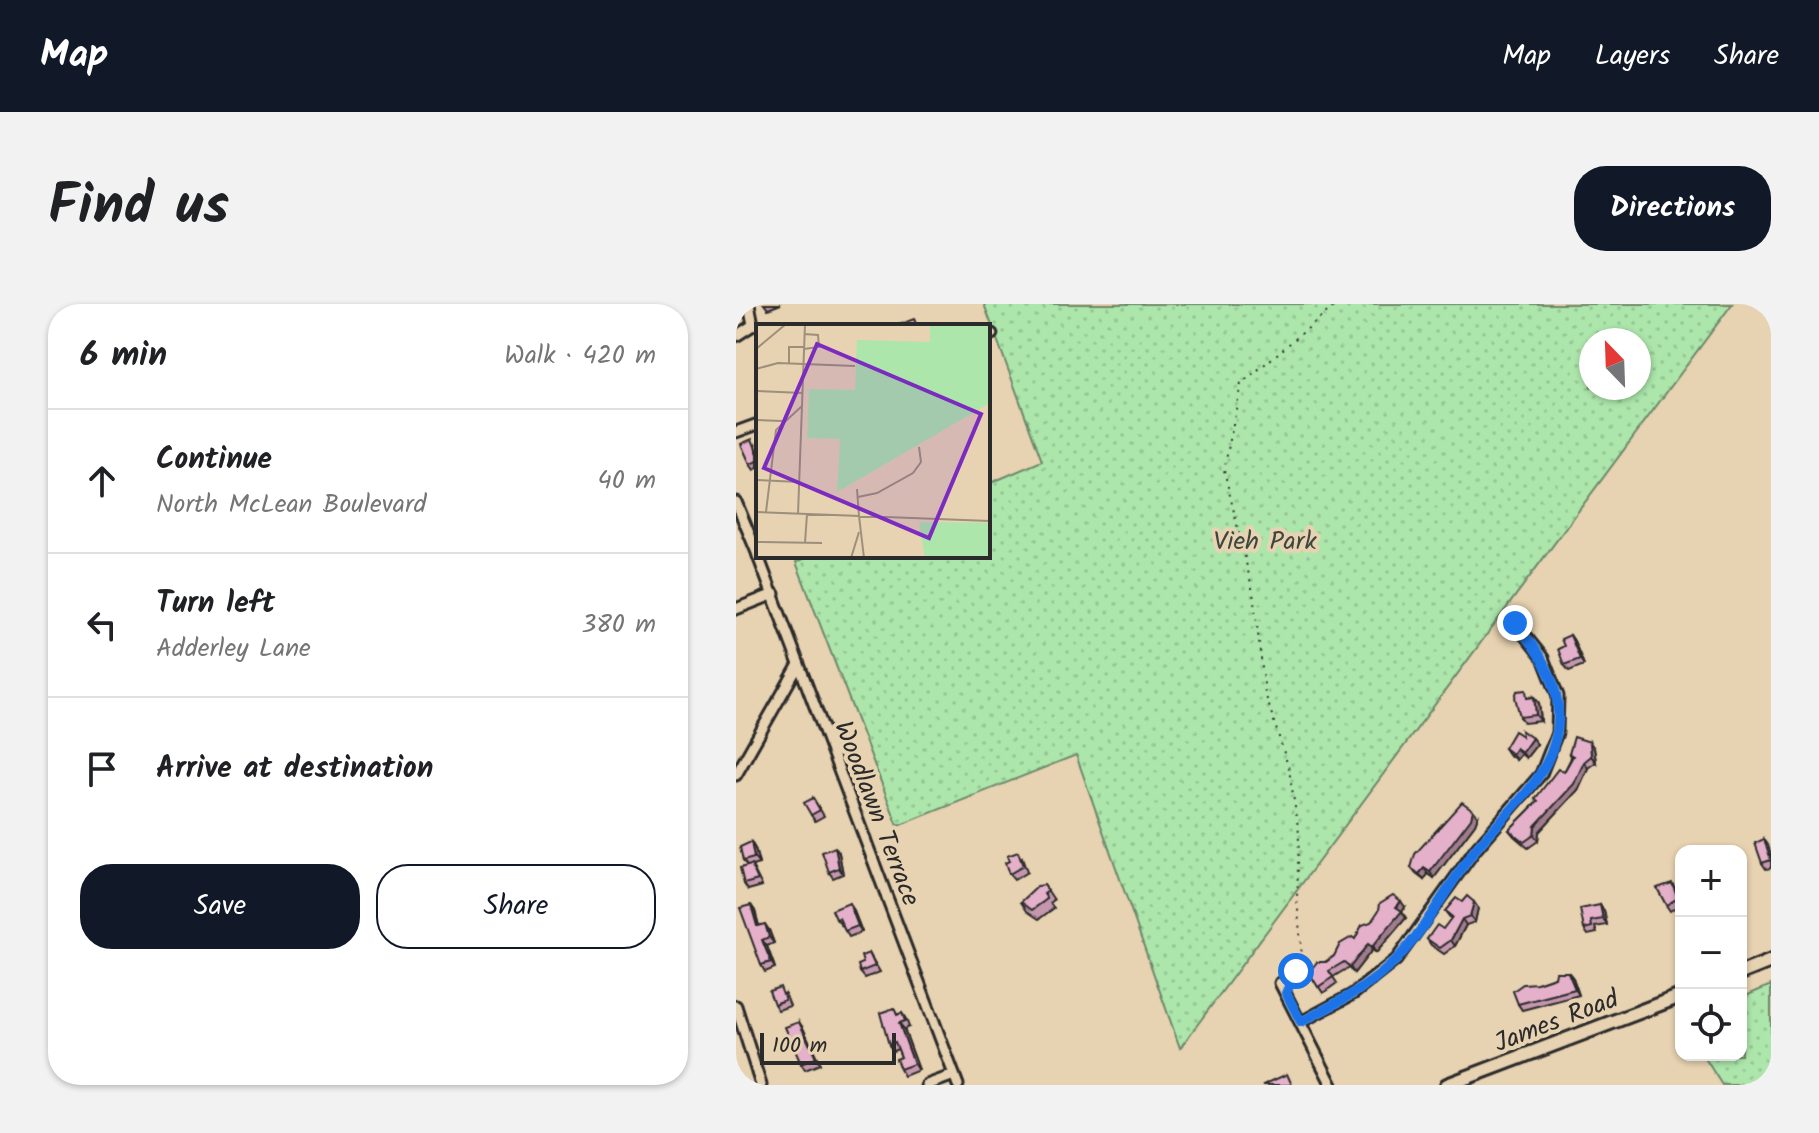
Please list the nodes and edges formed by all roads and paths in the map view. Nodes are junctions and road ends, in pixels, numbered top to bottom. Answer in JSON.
{"nodes":[{"id":1,"x":749,"y":304,"type":"edge"},
{"id":2,"x":1337,"y":304,"type":"edge"},
{"id":3,"x":736,"y":336,"type":"edge"},
{"id":4,"x":756,"y":425,"type":"edge"},
{"id":5,"x":736,"y":432,"type":"edge"},
{"id":6,"x":736,"y":502,"type":"edge"},
{"id":7,"x":756,"y":551,"type":"edge"},
{"id":8,"x":759,"y":558,"type":"edge"},
{"id":9,"x":774,"y":594,"type":"junction"},
{"id":10,"x":736,"y":609,"type":"edge"},
{"id":11,"x":1515,"y":623,"type":"dead end"},
{"id":12,"x":798,"y":666,"type":"junction"},
{"id":13,"x":736,"y":775,"type":"edge"},
{"id":14,"x":1771,"y":961,"type":"edge"},
{"id":15,"x":1747,"y":971,"type":"edge"},
{"id":16,"x":1280,"y":983,"type":"dead end"},
{"id":17,"x":1286,"y":993,"type":"junction"},
{"id":18,"x":1675,"y":998,"type":"edge"},
{"id":19,"x":736,"y":1006,"type":"edge"},
{"id":20,"x":1301,"y":1022,"type":"junction"},
{"id":21,"x":954,"y":1075,"type":"junction"},
{"id":22,"x":761,"y":1085,"type":"edge"},
{"id":23,"x":927,"y":1085,"type":"edge"},
{"id":24,"x":958,"y":1085,"type":"edge"},
{"id":25,"x":1332,"y":1085,"type":"edge"},
{"id":26,"x":1447,"y":1085,"type":"edge"}],
"edges":[{"from":1,"to":3,"type":"street"},
{"from":2,"to":17,"type":"path"},
{"from":4,"to":5,"type":"street"},
{"from":6,"to":7,"type":"street","name":"Woodlawn Terrace"},
{"from":8,"to":9,"type":"street","name":"Woodlawn Terrace"},
{"from":9,"to":10,"type":"street"},
{"from":9,"to":12,"type":"street","name":"Woodlawn Terrace"},
{"from":11,"to":20,"type":"street"},
{"from":12,"to":13,"type":"street"},
{"from":12,"to":21,"type":"street","name":"Woodlawn Terrace"},
{"from":14,"to":15,"type":"main road"},
{"from":16,"to":17,"type":"street"},
{"from":17,"to":20,"type":"street"},
{"from":18,"to":26,"type":"main road","name":"James Road"},
{"from":19,"to":22,"type":"street"},
{"from":20,"to":25,"type":"street"},
{"from":21,"to":23,"type":"street"},
{"from":21,"to":24,"type":"street","name":"Woodlawn Terrace"}]}
